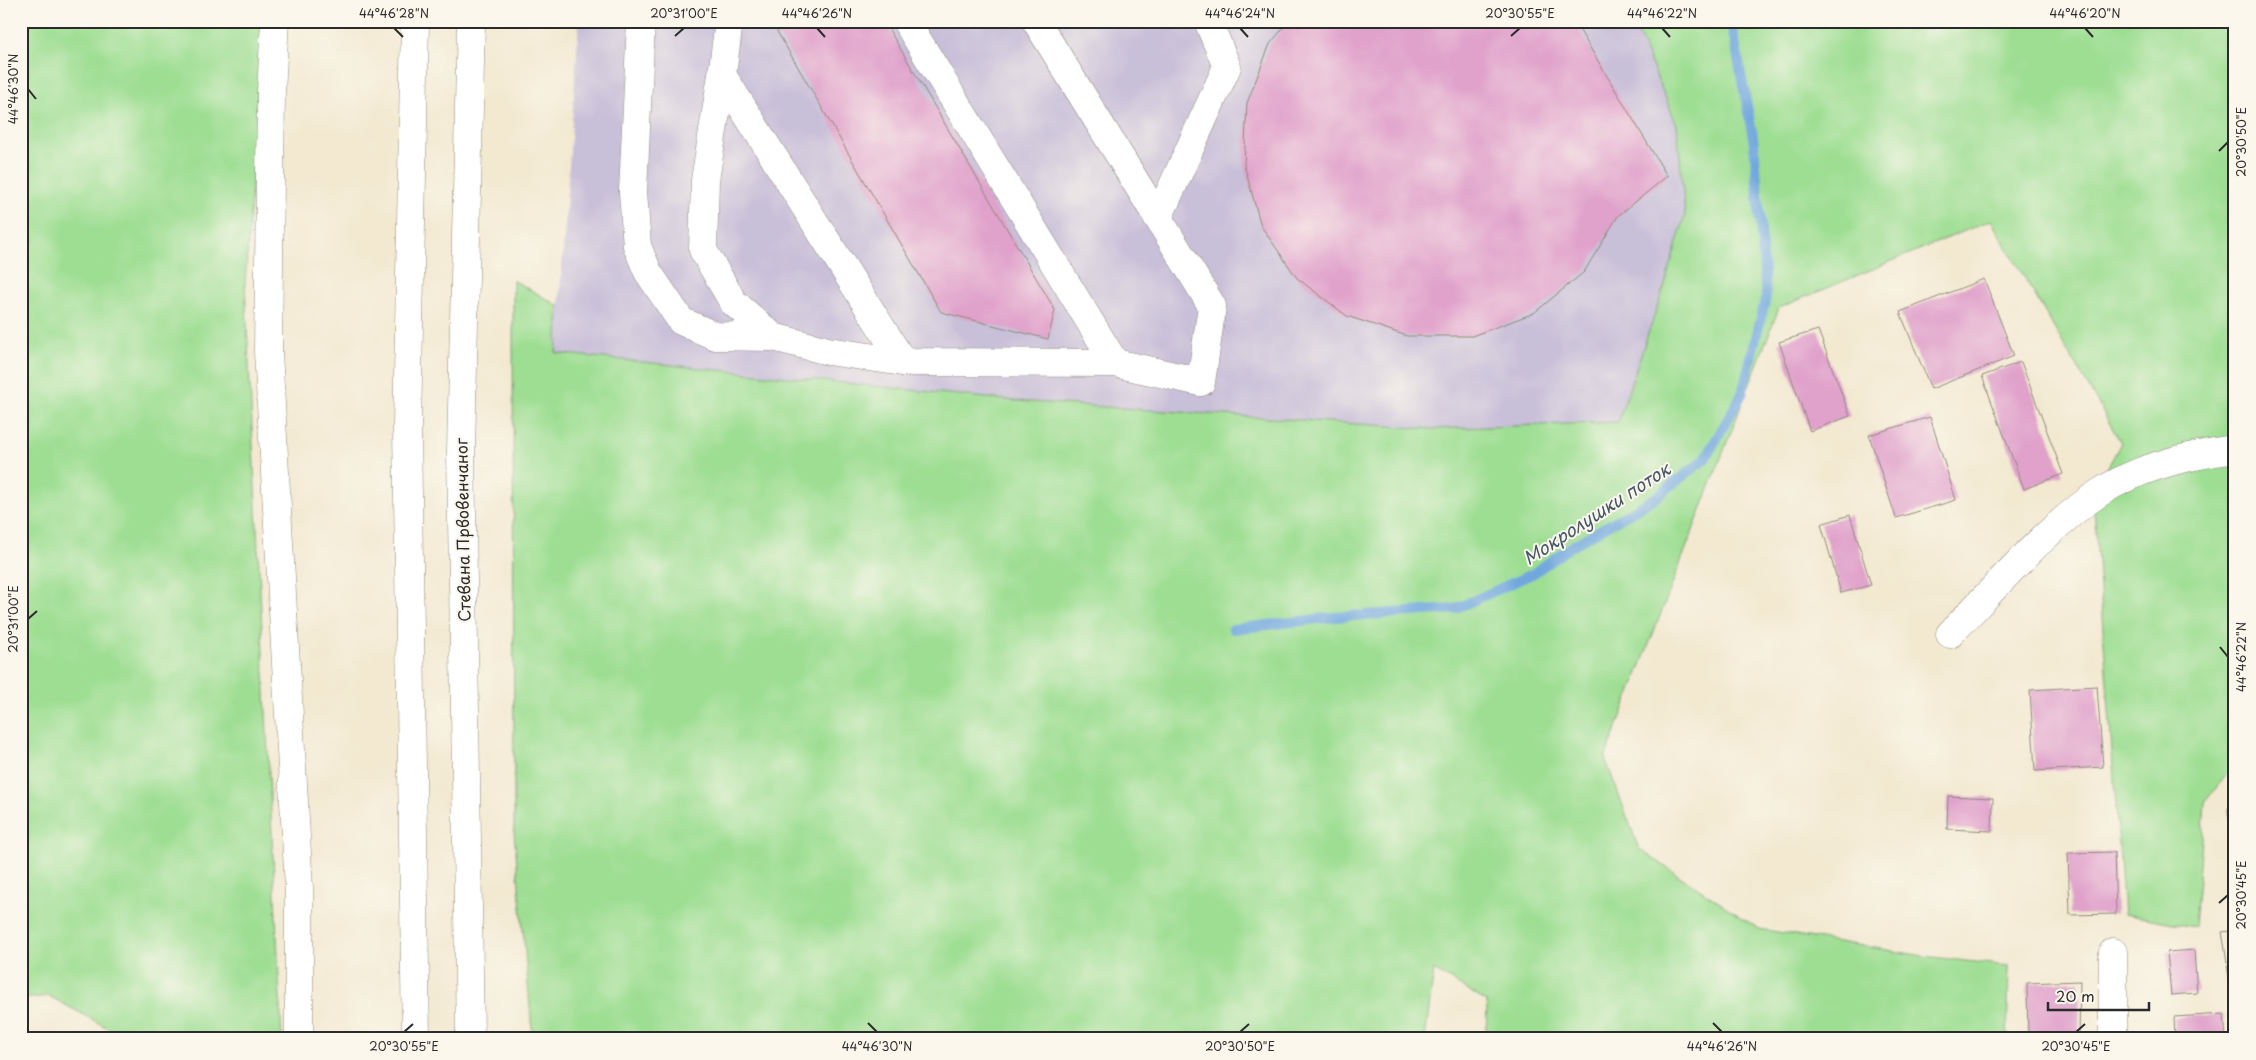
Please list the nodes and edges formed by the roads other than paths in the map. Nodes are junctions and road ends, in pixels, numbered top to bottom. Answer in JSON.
{"nodes":[{"id":1,"x":275,"y":21,"type":"edge"},
{"id":2,"x":415,"y":21,"type":"edge"},
{"id":3,"x":471,"y":21,"type":"edge"},
{"id":4,"x":641,"y":21,"type":"edge"},
{"id":5,"x":728,"y":21,"type":"edge"},
{"id":6,"x":906,"y":21,"type":"edge"},
{"id":7,"x":1036,"y":21,"type":"edge"},
{"id":8,"x":1208,"y":21,"type":"edge"},
{"id":9,"x":722,"y":75,"type":"junction"},
{"id":10,"x":1158,"y":218,"type":"junction"},
{"id":11,"x":773,"y":337,"type":"junction"},
{"id":12,"x":903,"y":362,"type":"junction"},
{"id":13,"x":1115,"y":363,"type":"junction"},
{"id":14,"x":2235,"y":449,"type":"edge"},
{"id":15,"x":1950,"y":634,"type":"dead end"},
{"id":16,"x":2113,"y":952,"type":"dead end"},
{"id":17,"x":299,"y":1039,"type":"edge"},
{"id":18,"x":416,"y":1039,"type":"edge"},
{"id":19,"x":470,"y":1039,"type":"edge"},
{"id":20,"x":2113,"y":1039,"type":"edge"}],
"edges":[{"from":1,"to":17,"type":"main road"},
{"from":2,"to":18,"type":"main road"},
{"from":3,"to":19,"type":"main road","name":"Стевана Првовенчаног"},
{"from":4,"to":11,"type":"main road"},
{"from":5,"to":9,"type":"main road"},
{"from":6,"to":13,"type":"main road"},
{"from":7,"to":10,"type":"main road"},
{"from":8,"to":10,"type":"main road"},
{"from":9,"to":11,"type":"main road"},
{"from":9,"to":12,"type":"main road"},
{"from":10,"to":13,"type":"main road"},
{"from":11,"to":12,"type":"main road"},
{"from":12,"to":13,"type":"main road"},
{"from":14,"to":15,"type":"main road"},
{"from":16,"to":20,"type":"main road"}]}
